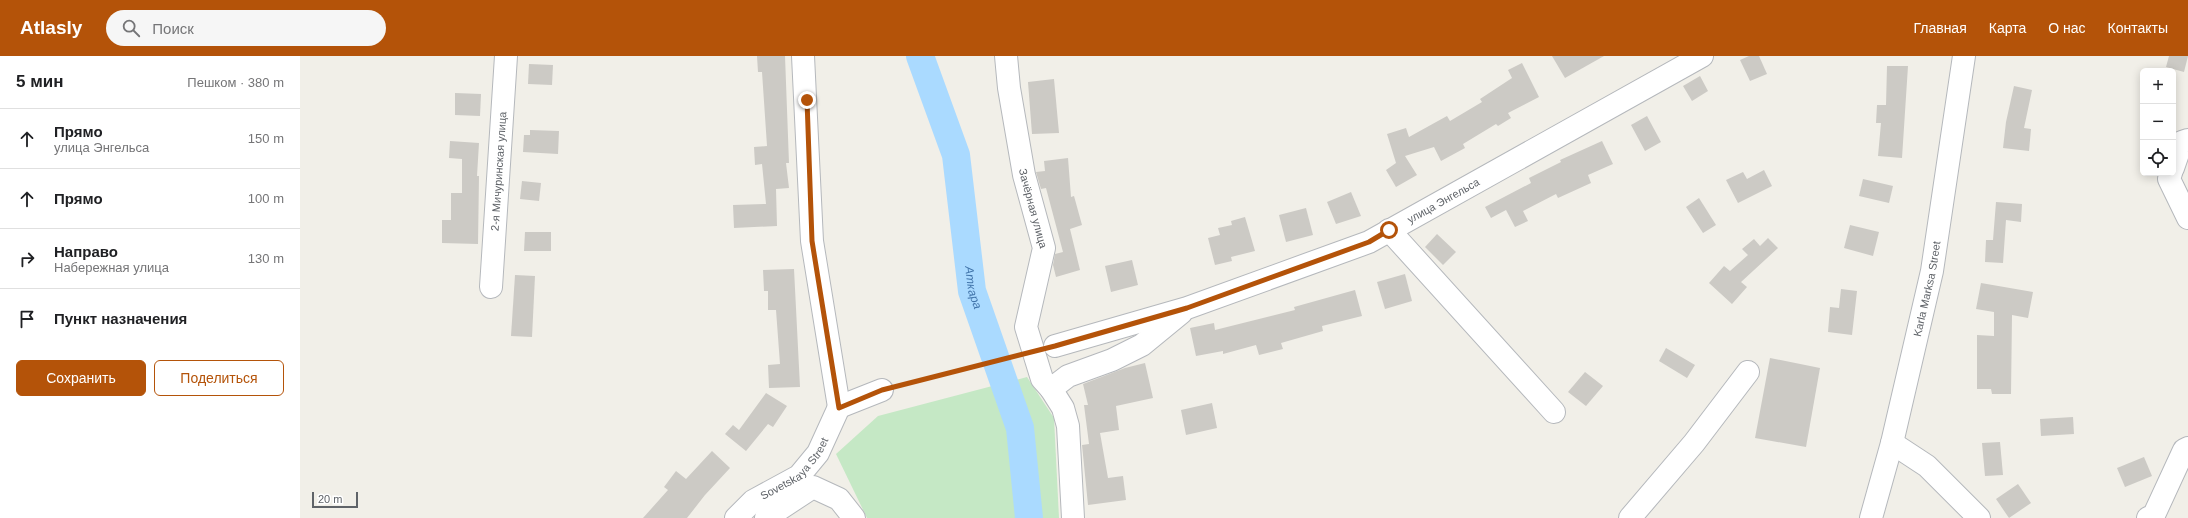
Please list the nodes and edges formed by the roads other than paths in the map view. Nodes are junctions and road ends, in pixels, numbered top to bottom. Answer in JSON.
{"nodes":[{"id":1,"x":506,"y":56,"type":"edge"},
{"id":2,"x":803,"y":56,"type":"edge"},
{"id":3,"x":1006,"y":56,"type":"edge"},
{"id":4,"x":1702,"y":56,"type":"edge"},
{"id":5,"x":1964,"y":56,"type":"edge"},
{"id":6,"x":2188,"y":140,"type":"edge"},
{"id":7,"x":2176,"y":159,"type":"edge"},
{"id":8,"x":2170,"y":176,"type":"edge"},
{"id":9,"x":2188,"y":218,"type":"edge"},
{"id":10,"x":1389,"y":230,"type":"junction"},
{"id":11,"x":491,"y":287,"type":"dead end"},
{"id":12,"x":1187,"y":308,"type":"junction"},
{"id":13,"x":1055,"y":346,"type":"road end"},
{"id":14,"x":1748,"y":372,"type":"dead end"},
{"id":15,"x":1051,"y":389,"type":"junction"},
{"id":16,"x":882,"y":390,"type":"road end"},
{"id":17,"x":839,"y":408,"type":"junction"},
{"id":18,"x":1554,"y":412,"type":"dead end"},
{"id":19,"x":1892,"y":443,"type":"junction"},
{"id":20,"x":2188,"y":448,"type":"edge"},
{"id":21,"x":736,"y":518,"type":"edge"},
{"id":22,"x":766,"y":518,"type":"edge"},
{"id":23,"x":854,"y":518,"type":"edge"},
{"id":24,"x":1073,"y":518,"type":"edge"},
{"id":25,"x":1630,"y":518,"type":"edge"},
{"id":26,"x":1871,"y":518,"type":"edge"},
{"id":27,"x":1979,"y":518,"type":"edge"},
{"id":28,"x":2148,"y":518,"type":"edge"}],
"edges":[{"from":1,"to":11,"type":"street","name":"2-я Мичуринская улица"},
{"from":2,"to":17,"type":"street"},
{"from":3,"to":15,"type":"street","name":"Зачёрная улица"},
{"from":4,"to":10,"type":"street","name":"улица Энгельса"},
{"from":5,"to":19,"type":"street","name":"Karla Marksa Street"},
{"from":6,"to":7,"type":"street"},
{"from":8,"to":9,"type":"street"},
{"from":10,"to":12,"type":"street","name":"улица Энгельса"},
{"from":10,"to":18,"type":"street"},
{"from":12,"to":13,"type":"street","name":"улица Энгельса"},
{"from":12,"to":15,"type":"street"},
{"from":14,"to":25,"type":"street"},
{"from":15,"to":24,"type":"street","name":"Зачёрная улица"},
{"from":16,"to":17,"type":"street"},
{"from":17,"to":21,"type":"street","name":"Sovetskaya Street"},
{"from":19,"to":26,"type":"street","name":"Karla Marksa Street"},
{"from":19,"to":27,"type":"street"},
{"from":20,"to":28,"type":"street"},
{"from":22,"to":23,"type":"street"}]}
